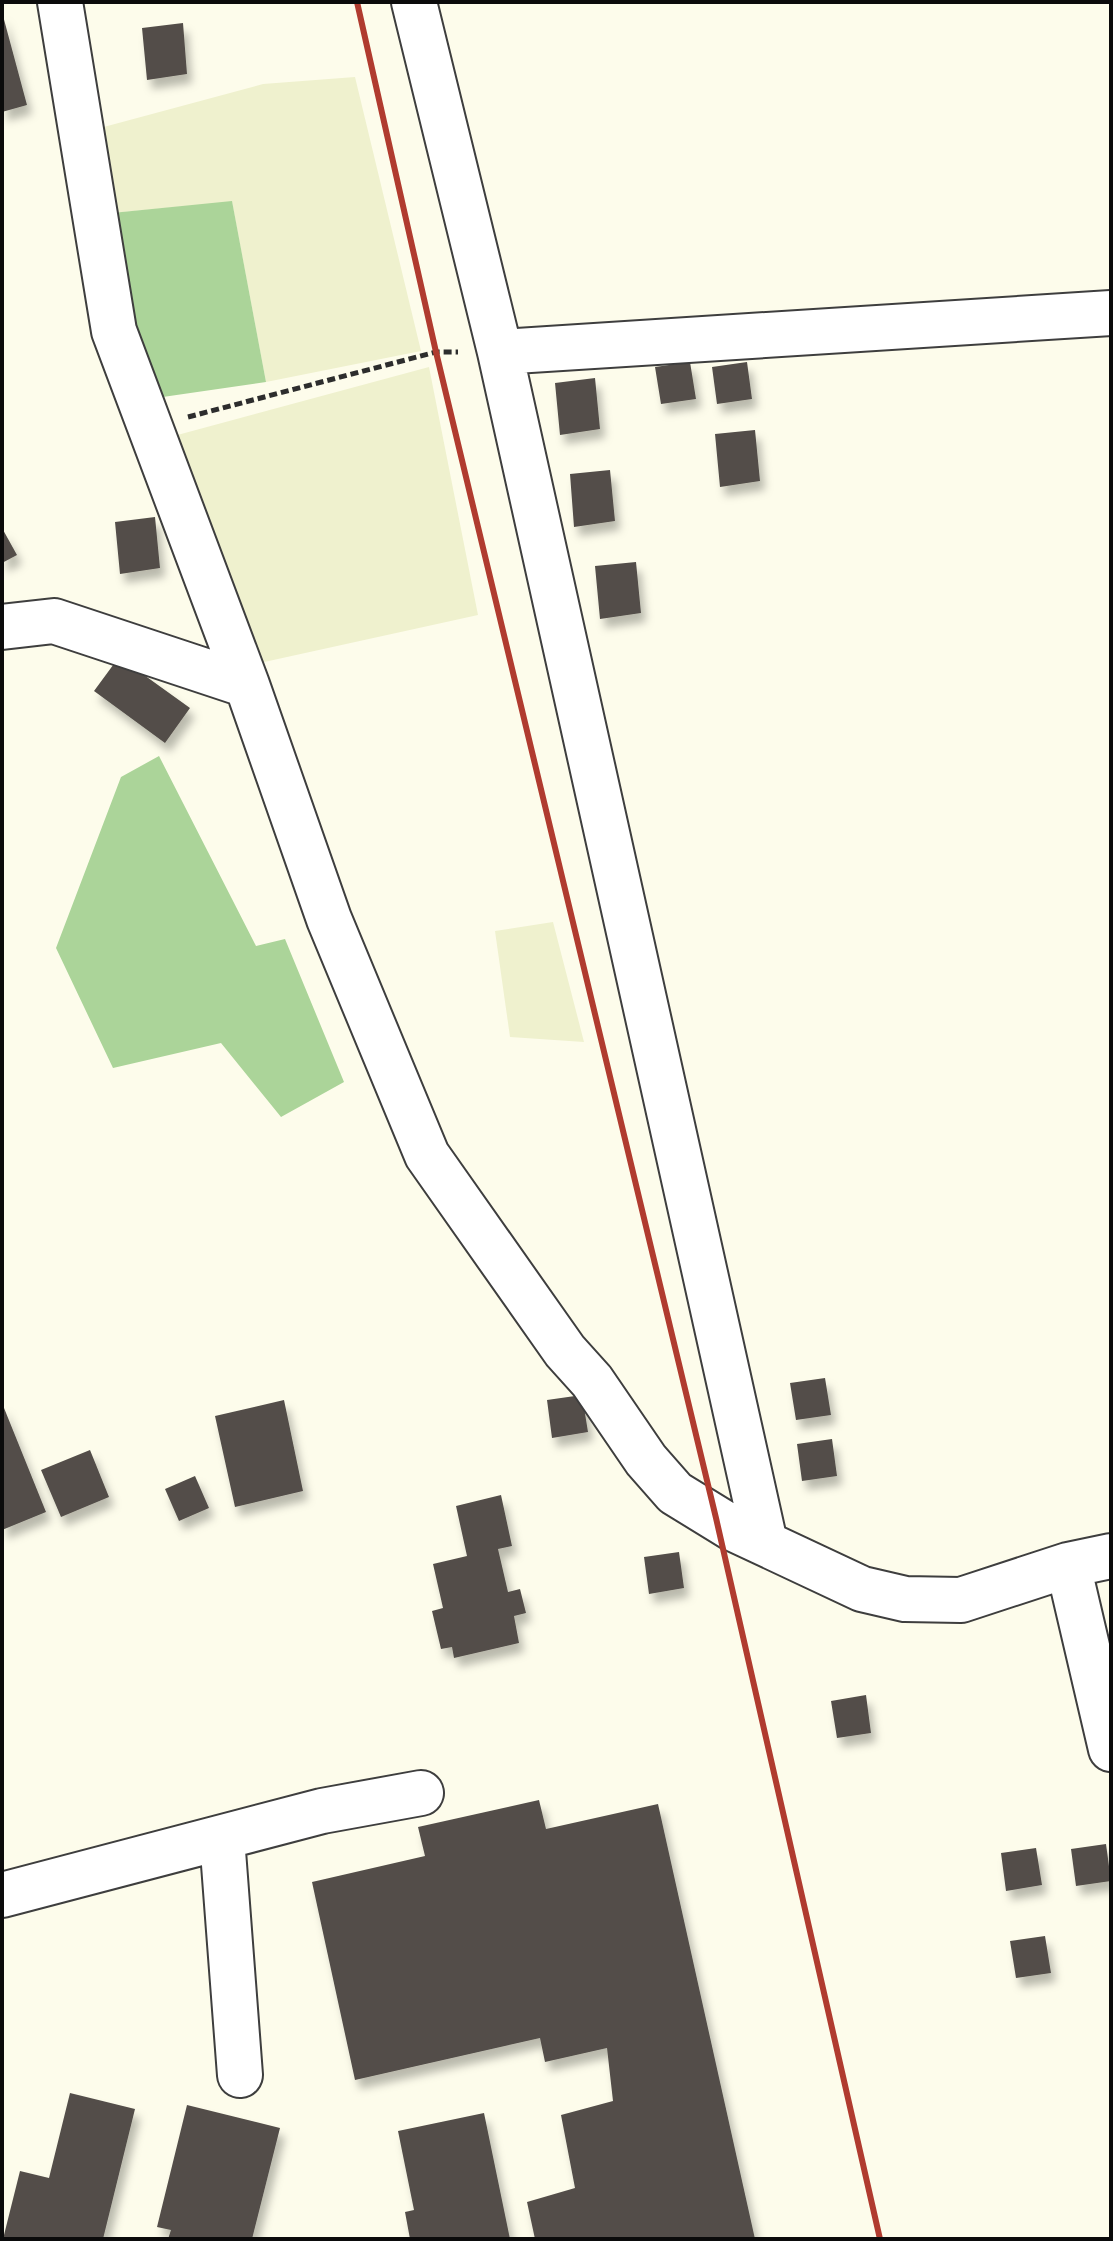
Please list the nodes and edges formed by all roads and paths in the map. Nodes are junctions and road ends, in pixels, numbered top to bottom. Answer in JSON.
{"nodes":[{"id":1,"x":60,"y":2,"type":"edge"},
{"id":2,"x":414,"y":2,"type":"edge"},
{"id":3,"x":1111,"y":313,"type":"edge"},
{"id":4,"x":500,"y":352,"type":"junction"},
{"id":5,"x":149,"y":427,"type":"junction"},
{"id":6,"x":2,"y":627,"type":"edge"},
{"id":7,"x":247,"y":685,"type":"junction"},
{"id":8,"x":765,"y":1543,"type":"junction"},
{"id":9,"x":1111,"y":1556,"type":"edge"},
{"id":10,"x":1068,"y":1565,"type":"junction"},
{"id":11,"x":1111,"y":1749,"type":"edge"},
{"id":12,"x":421,"y":1793,"type":"dead end"},
{"id":13,"x":222,"y":1838,"type":"junction"},
{"id":14,"x":2,"y":1895,"type":"edge"},
{"id":15,"x":240,"y":2075,"type":"dead end"}],
"edges":[{"from":1,"to":5,"type":"street"},
{"from":2,"to":4,"type":"street"},
{"from":3,"to":4,"type":"street"},
{"from":4,"to":5,"type":"path"},
{"from":4,"to":8,"type":"street"},
{"from":5,"to":7,"type":"street"},
{"from":6,"to":7,"type":"street"},
{"from":7,"to":8,"type":"street"},
{"from":8,"to":10,"type":"street"},
{"from":9,"to":10,"type":"street"},
{"from":10,"to":11,"type":"street"},
{"from":12,"to":13,"type":"street"},
{"from":13,"to":14,"type":"street"},
{"from":13,"to":15,"type":"street"}]}
